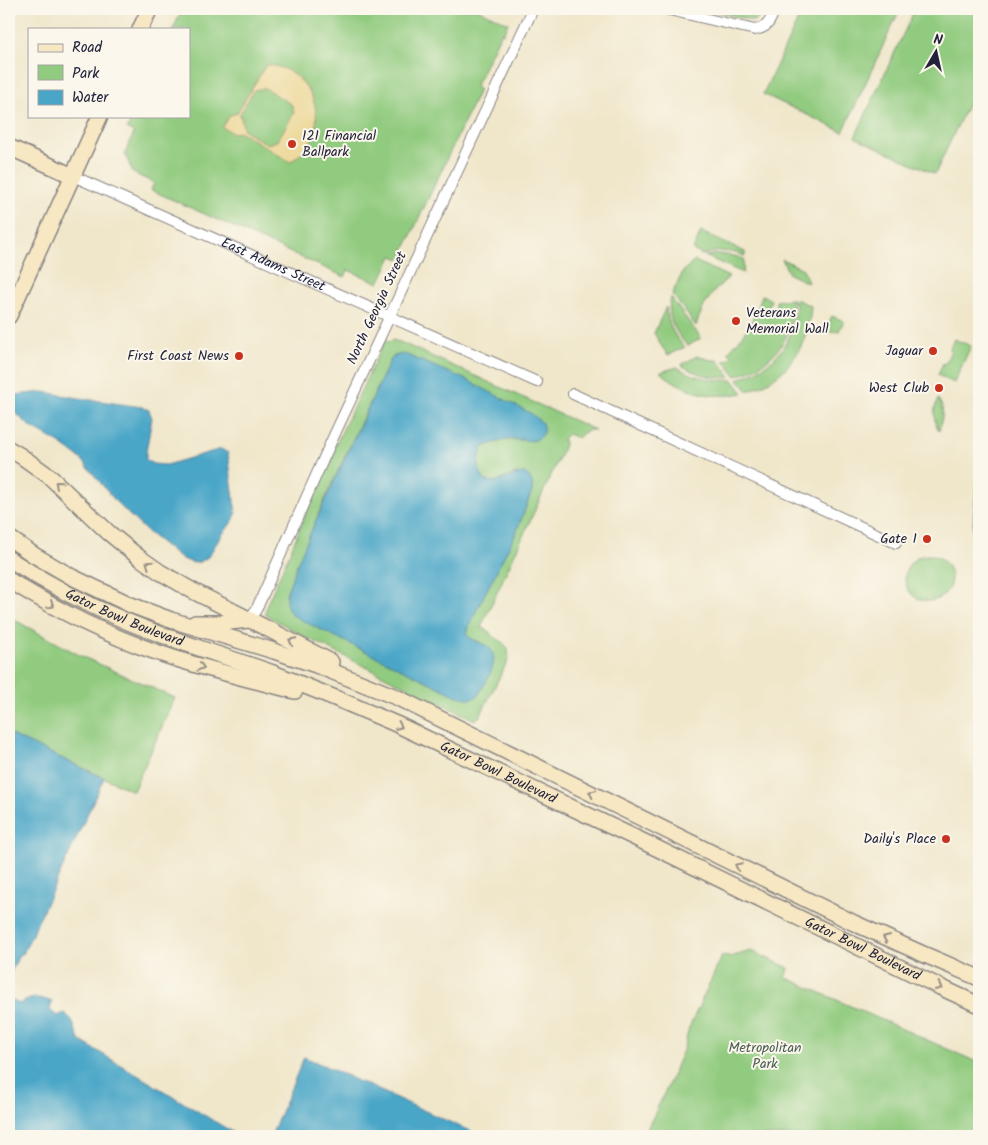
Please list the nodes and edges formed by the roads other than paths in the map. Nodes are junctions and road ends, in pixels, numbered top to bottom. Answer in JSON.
{"nodes":[{"id":1,"x":150,"y":9,"type":"edge"},
{"id":2,"x":533,"y":9,"type":"edge"},
{"id":3,"x":665,"y":9,"type":"edge"},
{"id":4,"x":776,"y":9,"type":"edge"},
{"id":5,"x":140,"y":28,"type":"edge"},
{"id":6,"x":99,"y":118,"type":"edge"},
{"id":7,"x":9,"y":147,"type":"edge"},
{"id":8,"x":73,"y":176,"type":"junction"},
{"id":9,"x":10,"y":311,"type":"edge"},
{"id":10,"x":389,"y":316,"type":"junction"},
{"id":11,"x":537,"y":382,"type":"dead end"},
{"id":12,"x":573,"y":394,"type":"dead end"},
{"id":13,"x":9,"y":449,"type":"edge"},
{"id":14,"x":9,"y":538,"type":"edge"},
{"id":15,"x":896,"y":543,"type":"dead end"},
{"id":16,"x":9,"y":559,"type":"edge"},
{"id":17,"x":9,"y":580,"type":"edge"},
{"id":18,"x":250,"y":619,"type":"junction"},
{"id":19,"x":171,"y":620,"type":"junction"},
{"id":20,"x":396,"y":697,"type":"junction"},
{"id":21,"x":354,"y":706,"type":"junction"},
{"id":22,"x":979,"y":978,"type":"edge"},
{"id":23,"x":979,"y":1005,"type":"edge"}],
"edges":[{"from":1,"to":5,"type":"main road"},
{"from":2,"to":10,"type":"street","name":"North Georgia Street"},
{"from":3,"to":4,"type":"street"},
{"from":6,"to":8,"type":"main road"},
{"from":7,"to":8,"type":"main road","name":"East Adams Street"},
{"from":8,"to":9,"type":"main road"},
{"from":8,"to":10,"type":"street","name":"East Adams Street"},
{"from":10,"to":11,"type":"street","name":"East Adams Street"},
{"from":10,"to":18,"type":"street","name":"North Georgia Street"},
{"from":12,"to":15,"type":"street"},
{"from":18,"to":13,"type":"main road","one_way":true},
{"from":14,"to":19,"type":"main road","name":"Gator Bowl Boulevard"},
{"from":16,"to":21,"type":"main road","name":"Gator Bowl Boulevard"},
{"from":17,"to":21,"type":"main road","one_way":true},
{"from":18,"to":19,"type":"main road"},
{"from":20,"to":18,"type":"main road","one_way":true},
{"from":19,"to":20,"type":"main road","name":"Gator Bowl Boulevard"},
{"from":22,"to":20,"type":"main road","name":"Gator Bowl Boulevard","one_way":true},
{"from":21,"to":23,"type":"main road","name":"Gator Bowl Boulevard","one_way":true}]}
